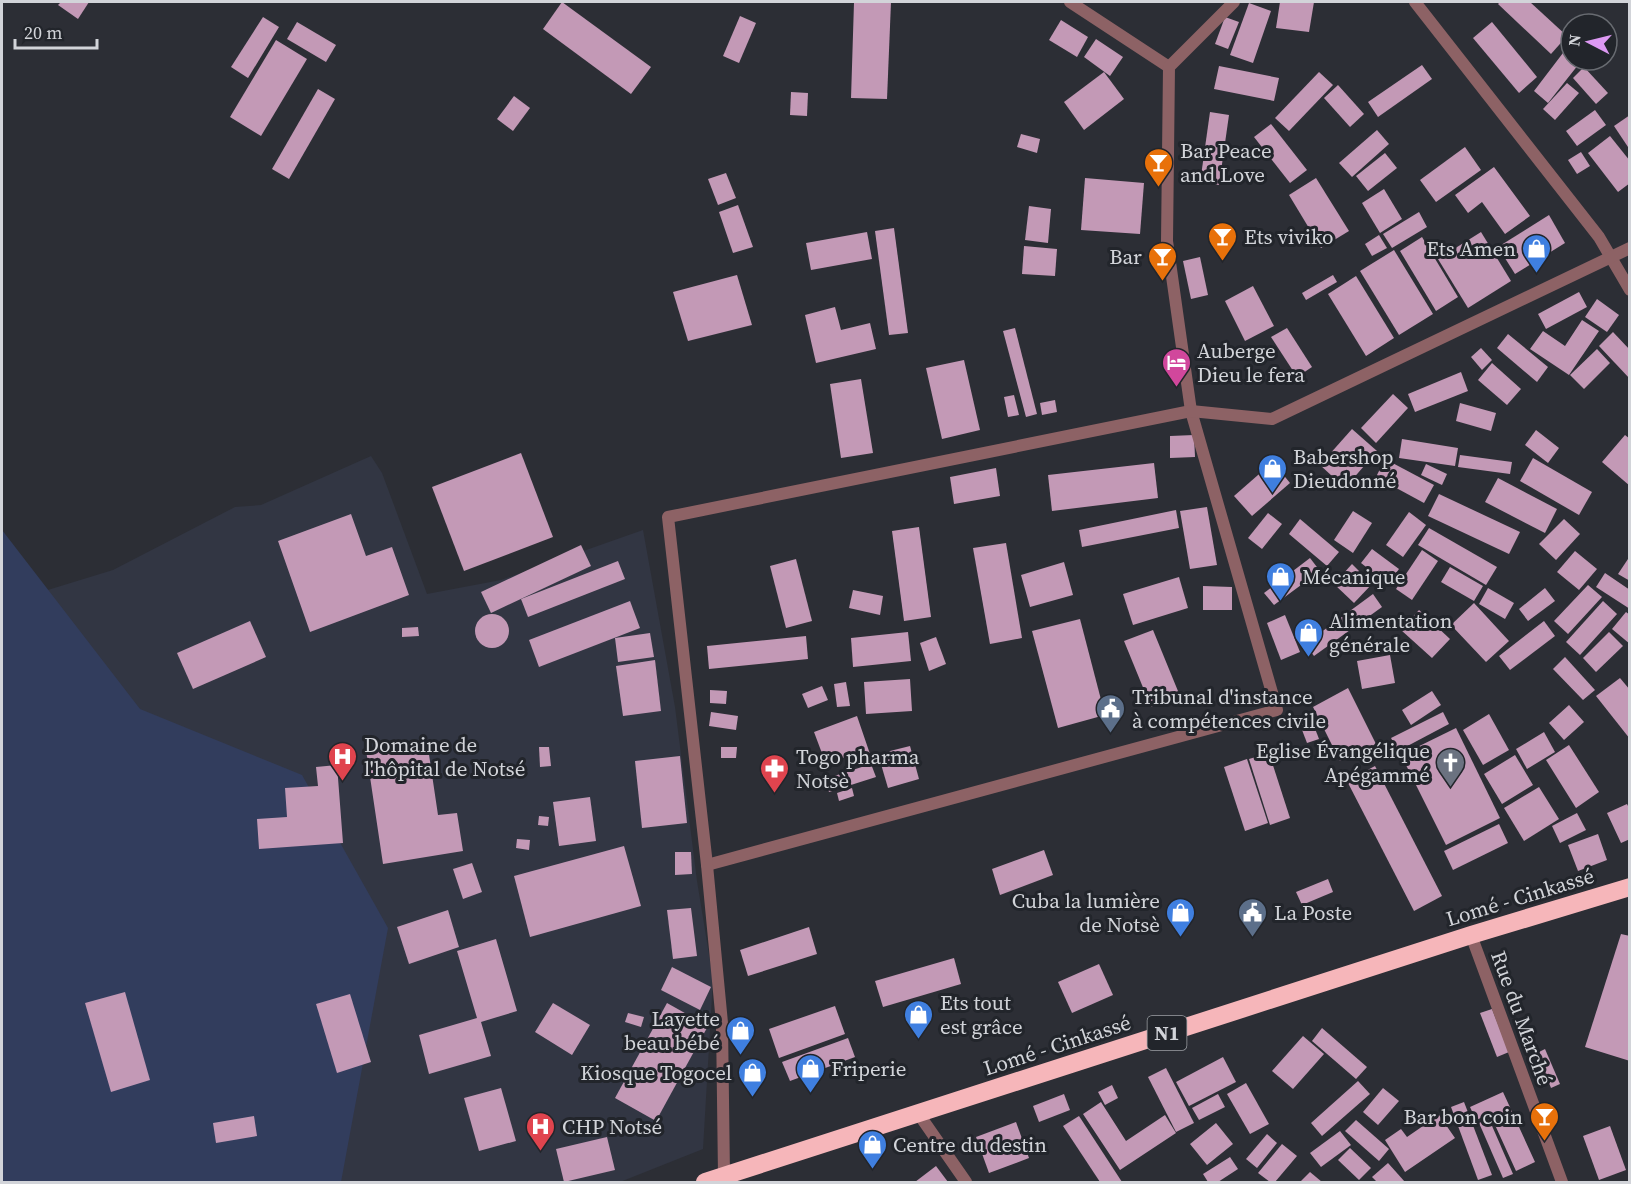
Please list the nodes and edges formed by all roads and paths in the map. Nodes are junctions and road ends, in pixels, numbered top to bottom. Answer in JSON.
{"nodes":[{"id":1,"x":1070,"y":2,"type":"edge"},
{"id":2,"x":1234,"y":2,"type":"edge"},
{"id":3,"x":1414,"y":2,"type":"edge"},
{"id":4,"x":1169,"y":67,"type":"junction"},
{"id":5,"x":1629,"y":248,"type":"edge"},
{"id":6,"x":1610,"y":257,"type":"junction"},
{"id":7,"x":1629,"y":290,"type":"edge"},
{"id":8,"x":1191,"y":411,"type":"junction"},
{"id":9,"x":707,"y":865,"type":"junction"},
{"id":10,"x":1629,"y":887,"type":"edge"},
{"id":11,"x":1471,"y":935,"type":"junction"},
{"id":12,"x":918,"y":1113,"type":"junction"},
{"id":13,"x":724,"y":1176,"type":"junction"},
{"id":14,"x":705,"y":1182,"type":"edge"},
{"id":15,"x":966,"y":1182,"type":"edge"},
{"id":16,"x":1562,"y":1182,"type":"edge"}],
"edges":[{"from":1,"to":4,"type":"street"},
{"from":2,"to":4,"type":"street"},
{"from":3,"to":6,"type":"street"},
{"from":4,"to":8,"type":"street"},
{"from":5,"to":6,"type":"street"},
{"from":6,"to":7,"type":"street"},
{"from":6,"to":8,"type":"street"},
{"from":8,"to":9,"type":"street"},
{"from":8,"to":9,"type":"street"},
{"from":9,"to":13,"type":"street"},
{"from":10,"to":11,"type":"highway","name":"Lomé - Cinkassé","number":"N1"},
{"from":11,"to":12,"type":"highway","name":"Lomé - Cinkassé","number":"N1"},
{"from":11,"to":16,"type":"street","name":"Rue du Marché"},
{"from":12,"to":13,"type":"highway","name":"Lomé - Cinkassé","number":"N1"},
{"from":12,"to":15,"type":"street"},
{"from":13,"to":14,"type":"highway","name":"Lomé - Cinkassé","number":"N1"}]}
